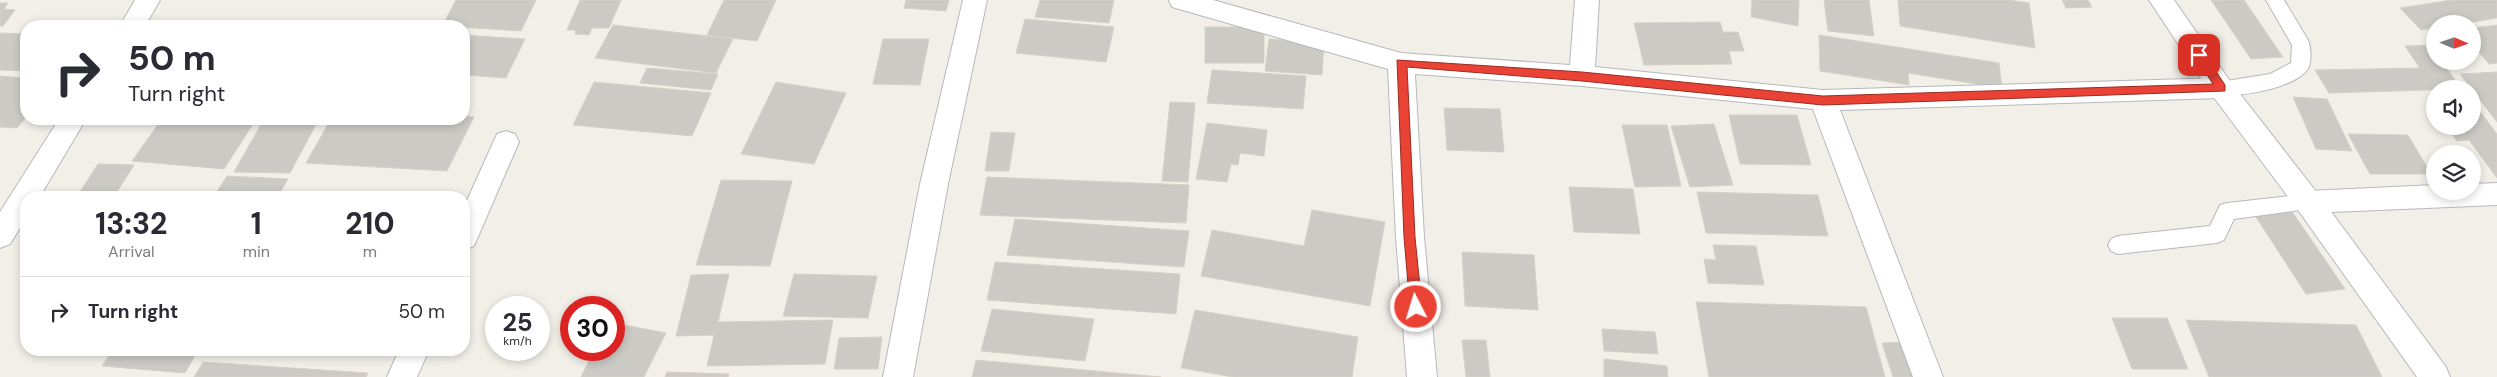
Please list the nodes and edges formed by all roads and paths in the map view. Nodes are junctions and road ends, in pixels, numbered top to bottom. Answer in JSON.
{"nodes":[{"id":1,"x":148,"y":0,"type":"edge"},
{"id":2,"x":975,"y":0,"type":"edge"},
{"id":3,"x":1181,"y":0,"type":"edge"},
{"id":4,"x":1588,"y":0,"type":"edge"},
{"id":5,"x":2161,"y":0,"type":"edge"},
{"id":6,"x":2275,"y":0,"type":"edge"},
{"id":7,"x":136,"y":20,"type":"edge"},
{"id":8,"x":1401,"y":63,"type":"junction"},
{"id":9,"x":1582,"y":76,"type":"junction"},
{"id":10,"x":2222,"y":88,"type":"junction"},
{"id":11,"x":1823,"y":100,"type":"junction"},
{"id":12,"x":69,"y":125,"type":"edge"},
{"id":13,"x":506,"y":142,"type":"dead end"},
{"id":14,"x":28,"y":191,"type":"edge"},
{"id":15,"x":2497,"y":194,"type":"edge"},
{"id":16,"x":2308,"y":202,"type":"junction"},
{"id":17,"x":20,"y":204,"type":"edge"},
{"id":18,"x":470,"y":224,"type":"edge"},
{"id":19,"x":0,"y":236,"type":"edge"},
{"id":20,"x":2118,"y":245,"type":"dead end"},
{"id":21,"x":411,"y":356,"type":"edge"},
{"id":22,"x":402,"y":377,"type":"edge"},
{"id":23,"x":898,"y":377,"type":"edge"},
{"id":24,"x":1422,"y":377,"type":"edge"},
{"id":25,"x":1928,"y":377,"type":"edge"},
{"id":26,"x":2435,"y":377,"type":"edge"}],
"edges":[{"from":1,"to":7,"type":"street"},
{"from":2,"to":23,"type":"street"},
{"from":3,"to":8,"type":"street"},
{"from":4,"to":9,"type":"street"},
{"from":5,"to":10,"type":"street"},
{"from":6,"to":10,"type":"lane"},
{"from":8,"to":9,"type":"street"},
{"from":8,"to":24,"type":"street"},
{"from":9,"to":11,"type":"street"},
{"from":10,"to":11,"type":"street"},
{"from":10,"to":16,"type":"street"},
{"from":11,"to":25,"type":"street"},
{"from":12,"to":14,"type":"street"},
{"from":13,"to":18,"type":"street"},
{"from":15,"to":16,"type":"street"},
{"from":16,"to":20,"type":"lane"},
{"from":16,"to":26,"type":"street"},
{"from":17,"to":19,"type":"street"},
{"from":21,"to":22,"type":"street"}]}
